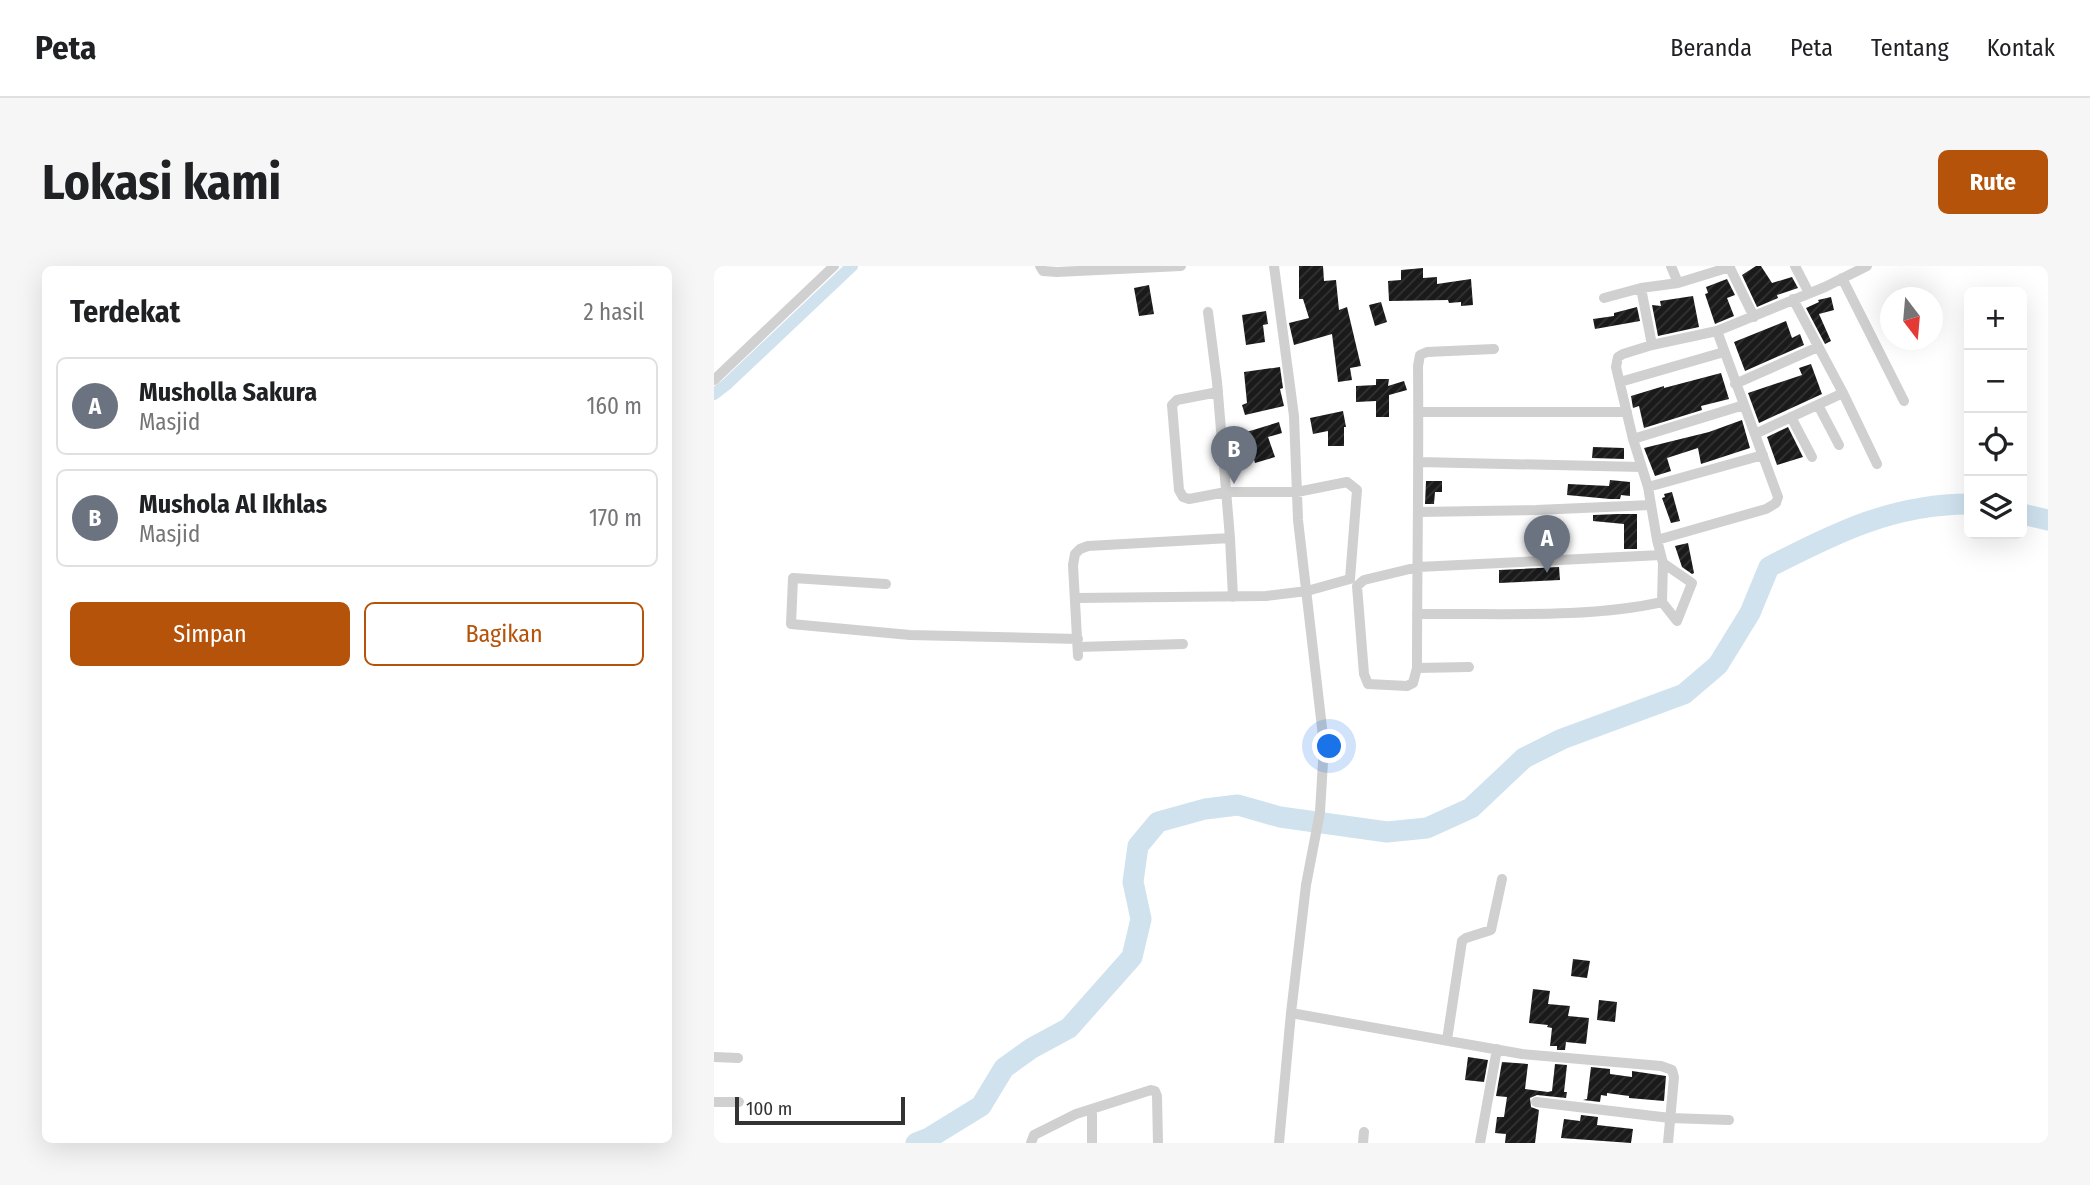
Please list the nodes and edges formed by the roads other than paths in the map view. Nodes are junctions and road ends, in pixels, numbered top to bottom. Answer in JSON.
{"nodes":[{"id":1,"x":834,"y":266,"type":"edge"},
{"id":2,"x":1040,"y":266,"type":"edge"},
{"id":3,"x":1181,"y":266,"type":"edge"},
{"id":4,"x":1274,"y":266,"type":"edge"},
{"id":5,"x":1671,"y":266,"type":"edge"},
{"id":6,"x":1795,"y":266,"type":"edge"},
{"id":7,"x":1867,"y":266,"type":"edge"},
{"id":8,"x":1729,"y":267,"type":"edge"},
{"id":9,"x":1842,"y":278,"type":"junction"},
{"id":10,"x":1678,"y":283,"type":"junction"},
{"id":11,"x":1641,"y":288,"type":"junction"},
{"id":12,"x":1809,"y":293,"type":"junction"},
{"id":13,"x":1604,"y":298,"type":"dead end"},
{"id":14,"x":1793,"y":299,"type":"junction"},
{"id":15,"x":1208,"y":312,"type":"dead end"},
{"id":16,"x":1754,"y":317,"type":"junction"},
{"id":17,"x":1717,"y":331,"type":"junction"},
{"id":18,"x":1652,"y":345,"type":"junction"},
{"id":19,"x":1818,"y":347,"type":"junction"},
{"id":20,"x":1494,"y":349,"type":"dead end"},
{"id":21,"x":1724,"y":352,"type":"junction"},
{"id":22,"x":714,"y":380,"type":"edge"},
{"id":23,"x":1620,"y":382,"type":"junction"},
{"id":24,"x":1735,"y":383,"type":"junction"},
{"id":25,"x":1218,"y":393,"type":"junction"},
{"id":26,"x":1843,"y":393,"type":"junction"},
{"id":27,"x":1904,"y":401,"type":"dead end"},
{"id":28,"x":1744,"y":405,"type":"junction"},
{"id":29,"x":1818,"y":405,"type":"junction"},
{"id":30,"x":1418,"y":412,"type":"junction"},
{"id":31,"x":1627,"y":412,"type":"junction"},
{"id":32,"x":1791,"y":417,"type":"junction"},
{"id":33,"x":1755,"y":434,"type":"junction"},
{"id":34,"x":1633,"y":439,"type":"junction"},
{"id":35,"x":1839,"y":445,"type":"dead end"},
{"id":36,"x":1763,"y":454,"type":"junction"},
{"id":37,"x":1812,"y":457,"type":"dead end"},
{"id":38,"x":1419,"y":462,"type":"junction"},
{"id":39,"x":1877,"y":464,"type":"dead end"},
{"id":40,"x":1641,"y":467,"type":"junction"},
{"id":41,"x":1647,"y":487,"type":"junction"},
{"id":42,"x":1226,"y":492,"type":"junction"},
{"id":43,"x":1297,"y":492,"type":"junction"},
{"id":44,"x":1651,"y":505,"type":"junction"},
{"id":45,"x":1418,"y":512,"type":"junction"},
{"id":46,"x":1230,"y":538,"type":"junction"},
{"id":47,"x":1657,"y":540,"type":"junction"},
{"id":48,"x":1662,"y":559,"type":"junction"},
{"id":49,"x":1418,"y":567,"type":"junction"},
{"id":50,"x":886,"y":584,"type":"dead end"},
{"id":51,"x":1307,"y":592,"type":"junction"},
{"id":52,"x":1233,"y":597,"type":"junction"},
{"id":53,"x":1076,"y":598,"type":"junction"},
{"id":54,"x":1662,"y":602,"type":"junction"},
{"id":55,"x":1417,"y":614,"type":"junction"},
{"id":56,"x":1183,"y":644,"type":"dead end"},
{"id":57,"x":1078,"y":647,"type":"junction"},
{"id":58,"x":1469,"y":667,"type":"dead end"},
{"id":59,"x":1417,"y":668,"type":"junction"},
{"id":60,"x":1502,"y":879,"type":"dead end"},
{"id":61,"x":1291,"y":1013,"type":"junction"},
{"id":62,"x":1447,"y":1040,"type":"junction"},
{"id":63,"x":1497,"y":1049,"type":"junction"},
{"id":64,"x":714,"y":1057,"type":"edge"},
{"id":65,"x":738,"y":1058,"type":"dead end"},
{"id":66,"x":714,"y":1102,"type":"edge"},
{"id":67,"x":739,"y":1102,"type":"dead end"},
{"id":68,"x":1536,"y":1102,"type":"dead end"},
{"id":69,"x":1092,"y":1109,"type":"junction"},
{"id":70,"x":1670,"y":1118,"type":"junction"},
{"id":71,"x":1730,"y":1120,"type":"dead end"},
{"id":72,"x":1364,"y":1132,"type":"dead end"},
{"id":73,"x":1031,"y":1143,"type":"edge"},
{"id":74,"x":1092,"y":1143,"type":"edge"},
{"id":75,"x":1157,"y":1143,"type":"edge"},
{"id":76,"x":1279,"y":1143,"type":"edge"},
{"id":77,"x":1363,"y":1143,"type":"edge"},
{"id":78,"x":1480,"y":1143,"type":"edge"},
{"id":79,"x":1668,"y":1143,"type":"edge"}],
"edges":[{"from":1,"to":22,"type":"street"},
{"from":2,"to":3,"type":"street"},
{"from":4,"to":43,"type":"street"},
{"from":5,"to":10,"type":"street"},
{"from":6,"to":12,"type":"street"},
{"from":7,"to":9,"type":"street"},
{"from":8,"to":10,"type":"street"},
{"from":8,"to":16,"type":"street"},
{"from":9,"to":12,"type":"street"},
{"from":9,"to":27,"type":"street"},
{"from":10,"to":11,"type":"street"},
{"from":11,"to":13,"type":"street"},
{"from":11,"to":18,"type":"street"},
{"from":12,"to":14,"type":"street"},
{"from":14,"to":16,"type":"street"},
{"from":14,"to":19,"type":"street"},
{"from":15,"to":25,"type":"street"},
{"from":16,"to":17,"type":"street"},
{"from":17,"to":18,"type":"street"},
{"from":17,"to":21,"type":"street"},
{"from":18,"to":23,"type":"street"},
{"from":19,"to":24,"type":"street"},
{"from":19,"to":26,"type":"street"},
{"from":20,"to":30,"type":"street"},
{"from":21,"to":23,"type":"street"},
{"from":21,"to":24,"type":"street"},
{"from":23,"to":31,"type":"street"},
{"from":24,"to":28,"type":"street"},
{"from":25,"to":42,"type":"street"},
{"from":25,"to":42,"type":"street"},
{"from":26,"to":29,"type":"street"},
{"from":26,"to":39,"type":"street"},
{"from":28,"to":33,"type":"street"},
{"from":28,"to":34,"type":"street"},
{"from":29,"to":32,"type":"street"},
{"from":29,"to":35,"type":"street"},
{"from":30,"to":31,"type":"street"},
{"from":30,"to":38,"type":"street"},
{"from":31,"to":34,"type":"street"},
{"from":32,"to":33,"type":"street"},
{"from":32,"to":37,"type":"street"},
{"from":33,"to":36,"type":"street"},
{"from":34,"to":40,"type":"street"},
{"from":36,"to":41,"type":"street"},
{"from":36,"to":47,"type":"street"},
{"from":38,"to":40,"type":"street"},
{"from":38,"to":45,"type":"street"},
{"from":40,"to":41,"type":"street"},
{"from":41,"to":44,"type":"street"},
{"from":42,"to":43,"type":"street"},
{"from":42,"to":46,"type":"street"},
{"from":43,"to":51,"type":"street"},
{"from":43,"to":51,"type":"street"},
{"from":44,"to":45,"type":"street"},
{"from":44,"to":47,"type":"street"},
{"from":45,"to":49,"type":"street"},
{"from":46,"to":52,"type":"street"},
{"from":46,"to":53,"type":"street"},
{"from":47,"to":48,"type":"street"},
{"from":48,"to":49,"type":"street"},
{"from":48,"to":54,"type":"street"},
{"from":48,"to":54,"type":"street"},
{"from":49,"to":55,"type":"street"},
{"from":49,"to":59,"type":"street"},
{"from":50,"to":57,"type":"street"},
{"from":51,"to":52,"type":"street"},
{"from":51,"to":61,"type":"street"},
{"from":52,"to":53,"type":"street"},
{"from":53,"to":57,"type":"street"},
{"from":54,"to":55,"type":"street"},
{"from":55,"to":59,"type":"street"},
{"from":56,"to":57,"type":"street"},
{"from":58,"to":59,"type":"street"},
{"from":60,"to":62,"type":"street"},
{"from":61,"to":62,"type":"street"},
{"from":61,"to":76,"type":"street"},
{"from":62,"to":63,"type":"street"},
{"from":63,"to":70,"type":"street"},
{"from":63,"to":78,"type":"street"},
{"from":64,"to":65,"type":"street"},
{"from":66,"to":67,"type":"street"},
{"from":68,"to":70,"type":"street"},
{"from":69,"to":73,"type":"street"},
{"from":69,"to":74,"type":"street"},
{"from":69,"to":75,"type":"street"},
{"from":70,"to":71,"type":"street"},
{"from":70,"to":79,"type":"street"},
{"from":72,"to":77,"type":"street"}]}
